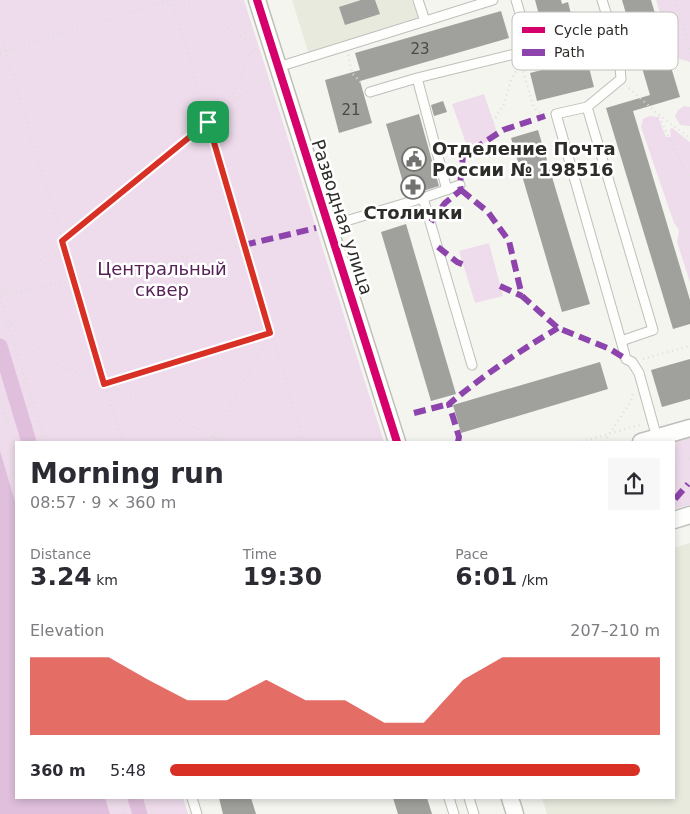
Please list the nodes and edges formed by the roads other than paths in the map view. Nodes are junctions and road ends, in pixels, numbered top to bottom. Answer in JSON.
{"nodes":[{"id":1,"x":257,"y":0,"type":"edge"},
{"id":2,"x":418,"y":0,"type":"edge"},
{"id":3,"x":493,"y":0,"type":"edge"},
{"id":4,"x":516,"y":0,"type":"edge"},
{"id":5,"x":602,"y":0,"type":"edge"},
{"id":6,"x":520,"y":12,"type":"edge"},
{"id":7,"x":606,"y":12,"type":"edge"},
{"id":8,"x":425,"y":22,"type":"junction"},
{"id":9,"x":512,"y":55,"type":"edge"},
{"id":10,"x":278,"y":67,"type":"junction"},
{"id":11,"x":620,"y":70,"type":"edge"},
{"id":12,"x":417,"y":78,"type":"junction"},
{"id":13,"x":370,"y":92,"type":"road end"},
{"id":14,"x":587,"y":107,"type":"junction"},
{"id":15,"x":460,"y":185,"type":"dead end"},
{"id":16,"x":448,"y":190,"type":"junction"},
{"id":17,"x":423,"y":198,"type":"junction"},
{"id":18,"x":329,"y":226,"type":"junction"},
{"id":19,"x":621,"y":340,"type":"junction"},
{"id":20,"x":472,"y":365,"type":"dead end"},
{"id":21,"x":690,"y":428,"type":"edge"},
{"id":22,"x":657,"y":438,"type":"junction"},
{"id":23,"x":397,"y":441,"type":"edge"},
{"id":24,"x":645,"y":441,"type":"edge"},
{"id":25,"x":690,"y":515,"type":"edge"},
{"id":26,"x":675,"y":520,"type":"edge"},
{"id":27,"x":192,"y":799,"type":"edge"},
{"id":28,"x":449,"y":799,"type":"edge"},
{"id":29,"x":470,"y":799,"type":"edge"},
{"id":30,"x":510,"y":799,"type":"edge"},
{"id":31,"x":197,"y":814,"type":"edge"},
{"id":32,"x":454,"y":814,"type":"edge"},
{"id":33,"x":474,"y":814,"type":"edge"},
{"id":34,"x":515,"y":814,"type":"edge"}],
"edges":[{"from":1,"to":10,"type":"street","name":"Разводная улица"},
{"from":2,"to":8,"type":"lane"},
{"from":3,"to":8,"type":"lane"},
{"from":4,"to":6,"type":"lane"},
{"from":5,"to":7,"type":"lane"},
{"from":8,"to":10,"type":"lane"},
{"from":9,"to":12,"type":"lane"},
{"from":10,"to":18,"type":"street","name":"Разводная улица"},
{"from":11,"to":14,"type":"lane"},
{"from":12,"to":13,"type":"lane"},
{"from":12,"to":16,"type":"lane"},
{"from":14,"to":19,"type":"lane"},
{"from":14,"to":19,"type":"lane"},
{"from":15,"to":16,"type":"lane"},
{"from":16,"to":17,"type":"lane"},
{"from":17,"to":18,"type":"lane"},
{"from":17,"to":20,"type":"lane"},
{"from":18,"to":23,"type":"street","name":"Разводная улица"},
{"from":19,"to":22,"type":"lane"},
{"from":21,"to":22,"type":"street"},
{"from":22,"to":24,"type":"street"},
{"from":25,"to":26,"type":"street"},
{"from":27,"to":31,"type":"lane"},
{"from":28,"to":32,"type":"lane"},
{"from":29,"to":33,"type":"lane"},
{"from":30,"to":34,"type":"street"}]}
